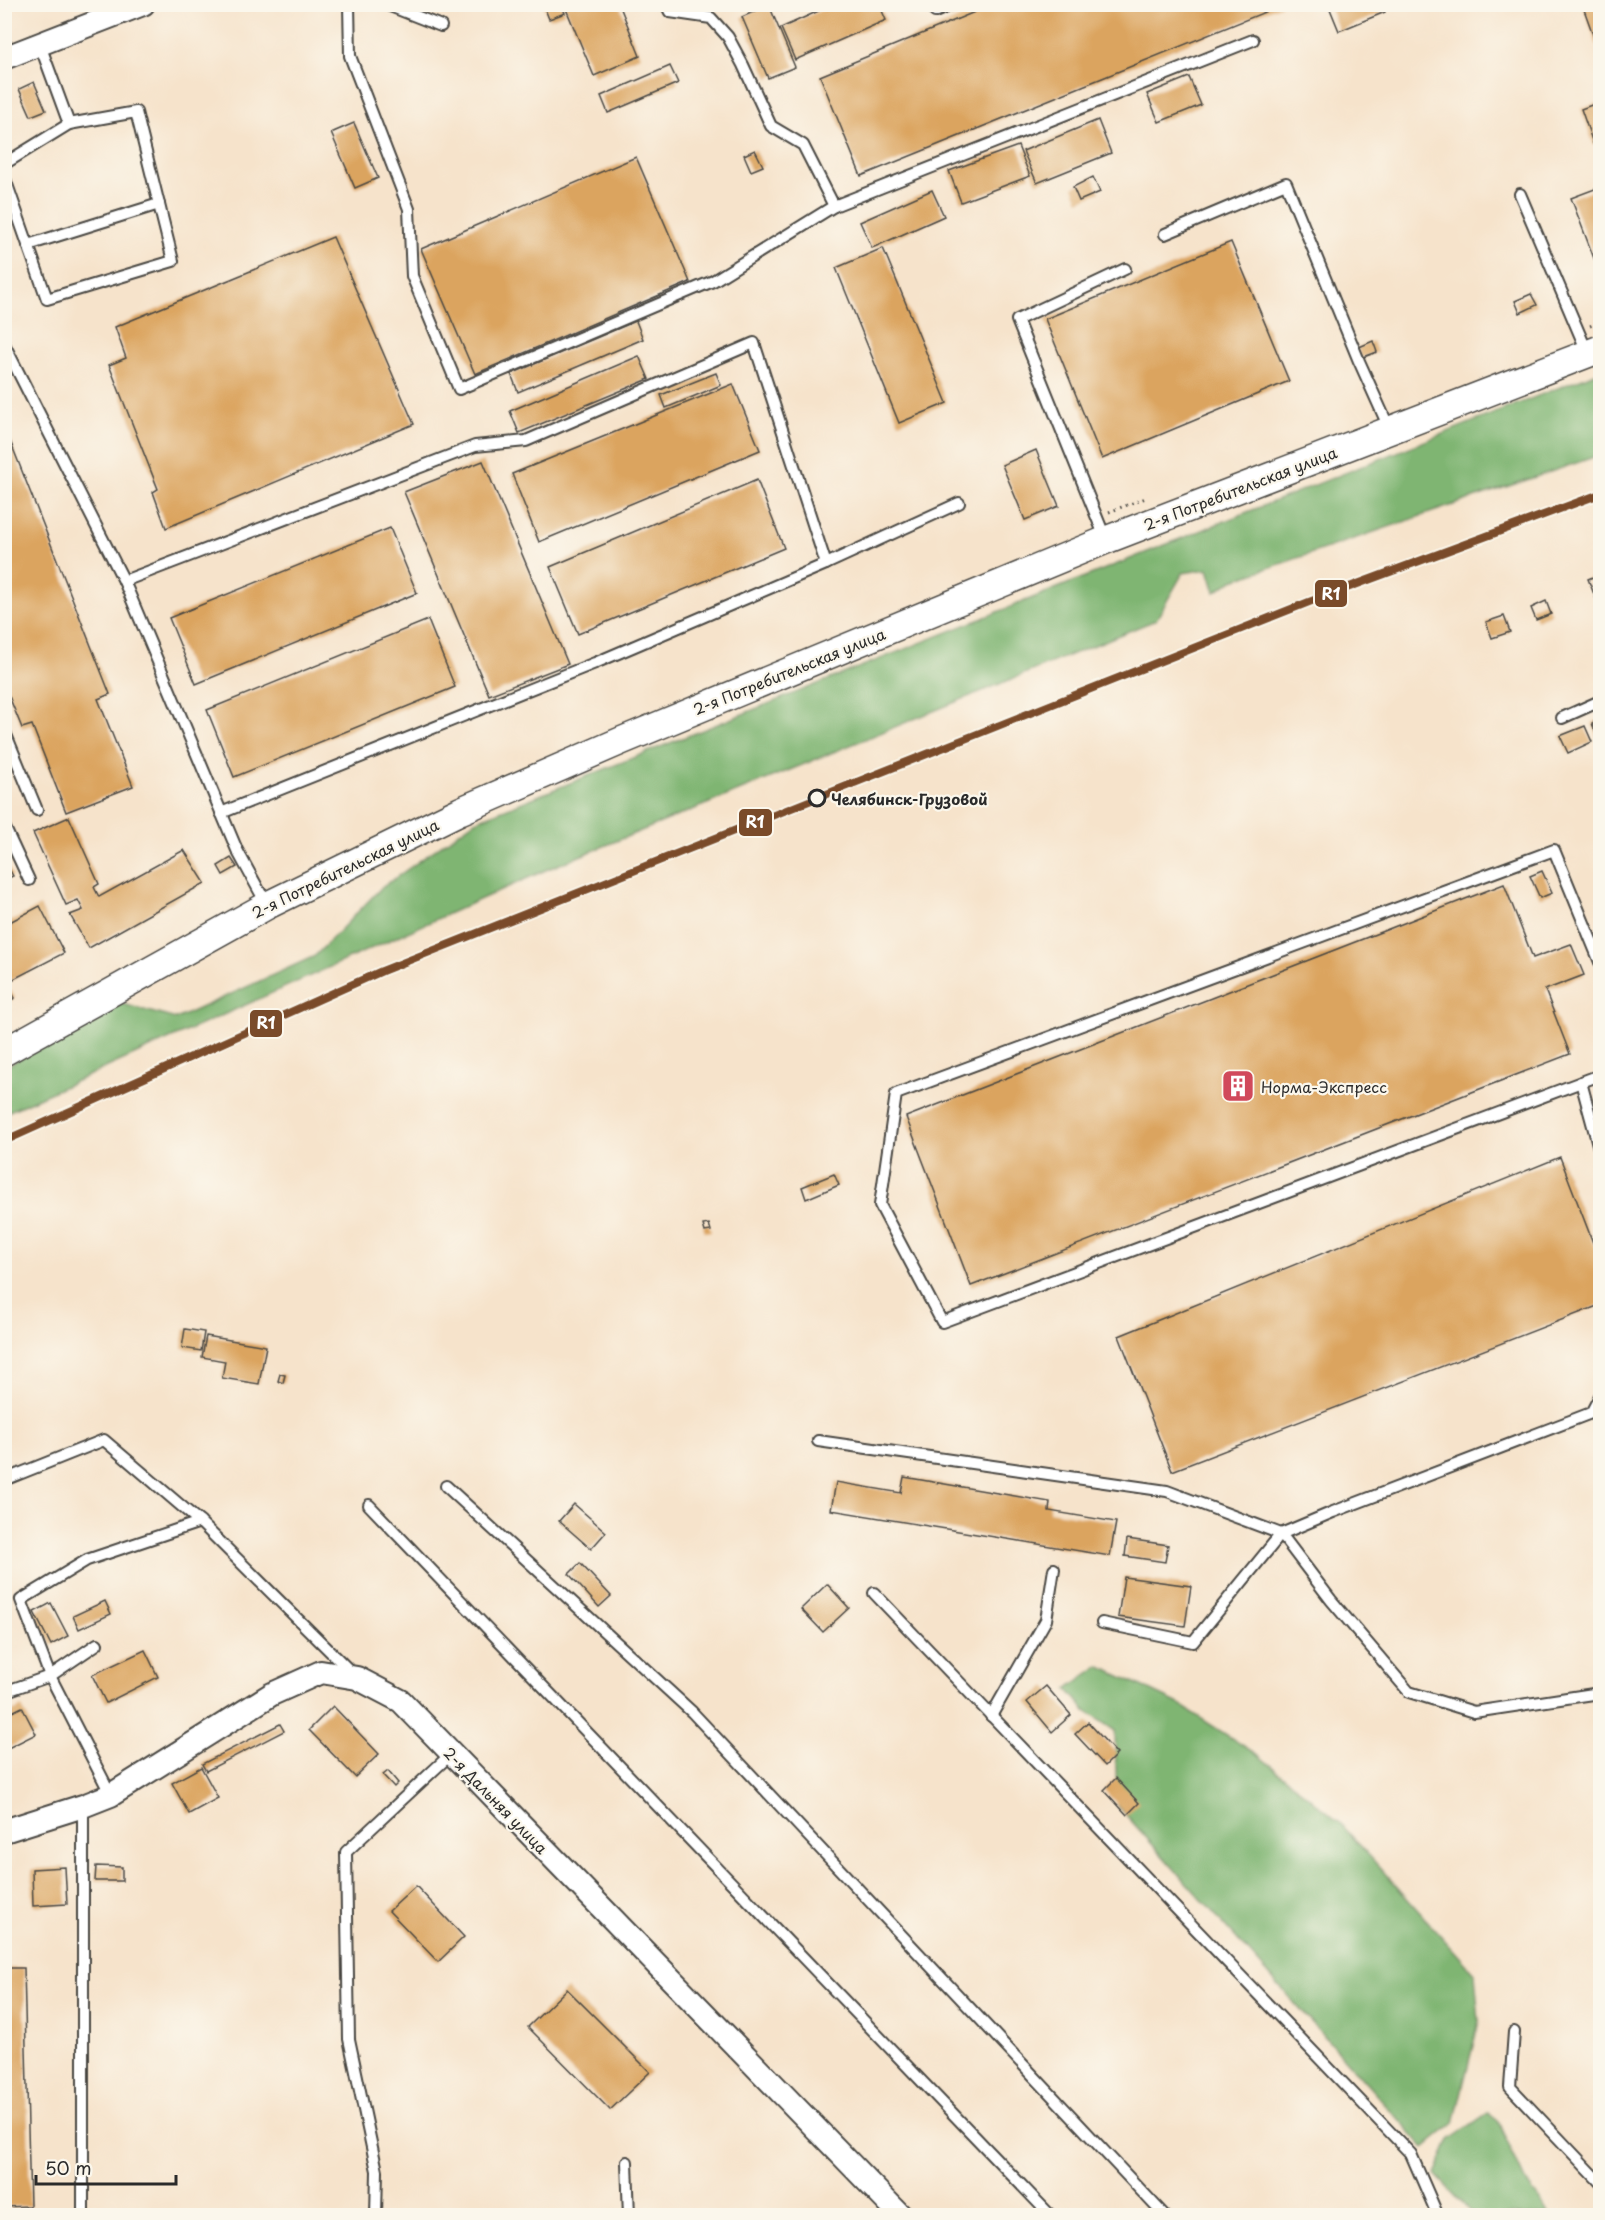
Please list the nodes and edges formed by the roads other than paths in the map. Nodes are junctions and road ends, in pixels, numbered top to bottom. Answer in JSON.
{"nodes":[{"id":1,"x":143,"y":4,"type":"edge"},
{"id":2,"x":349,"y":4,"type":"edge"},
{"id":3,"x":385,"y":4,"type":"edge"},
{"id":4,"x":666,"y":4,"type":"edge"},
{"id":5,"x":953,"y":4,"type":"edge"},
{"id":6,"x":935,"y":12,"type":"dead end"},
{"id":7,"x":441,"y":26,"type":"dead end"},
{"id":8,"x":1253,"y":40,"type":"dead end"},
{"id":9,"x":40,"y":45,"type":"junction"},
{"id":10,"x":4,"y":58,"type":"edge"},
{"id":11,"x":69,"y":124,"type":"junction"},
{"id":12,"x":4,"y":164,"type":"edge"},
{"id":13,"x":4,"y":176,"type":"edge"},
{"id":14,"x":1520,"y":194,"type":"dead end"},
{"id":15,"x":159,"y":204,"type":"junction"},
{"id":16,"x":834,"y":206,"type":"junction"},
{"id":17,"x":1165,"y":234,"type":"dead end"},
{"id":18,"x":28,"y":245,"type":"junction"},
{"id":19,"x":1125,"y":269,"type":"dead end"},
{"id":20,"x":4,"y":344,"type":"edge"},
{"id":21,"x":1594,"y":351,"type":"edge"},
{"id":22,"x":1390,"y":430,"type":"junction"},
{"id":23,"x":959,"y":503,"type":"dead end"},
{"id":24,"x":1106,"y":540,"type":"junction"},
{"id":25,"x":826,"y":564,"type":"junction"},
{"id":26,"x":124,"y":581,"type":"junction"},
{"id":27,"x":1600,"y":702,"type":"edge"},
{"id":28,"x":1562,"y":718,"type":"dead end"},
{"id":29,"x":4,"y":730,"type":"edge"},
{"id":30,"x":37,"y":810,"type":"dead end"},
{"id":31,"x":221,"y":813,"type":"junction"},
{"id":32,"x":4,"y":826,"type":"edge"},
{"id":33,"x":29,"y":880,"type":"dead end"},
{"id":34,"x":268,"y":906,"type":"junction"},
{"id":35,"x":1597,"y":940,"type":"edge"},
{"id":36,"x":1600,"y":962,"type":"edge"},
{"id":37,"x":4,"y":1052,"type":"edge"},
{"id":38,"x":1600,"y":1075,"type":"edge"},
{"id":39,"x":1581,"y":1082,"type":"junction"},
{"id":40,"x":1600,"y":1152,"type":"edge"},
{"id":41,"x":1600,"y":1396,"type":"edge"},
{"id":42,"x":818,"y":1441,"type":"dead end"},
{"id":43,"x":4,"y":1480,"type":"edge"},
{"id":44,"x":446,"y":1486,"type":"dead end"},
{"id":45,"x":369,"y":1504,"type":"dead end"},
{"id":46,"x":200,"y":1522,"type":"junction"},
{"id":47,"x":1281,"y":1534,"type":"junction"},
{"id":48,"x":1054,"y":1569,"type":"dead end"},
{"id":49,"x":874,"y":1593,"type":"dead end"},
{"id":50,"x":1102,"y":1623,"type":"dead end"},
{"id":51,"x":97,"y":1644,"type":"dead end"},
{"id":52,"x":50,"y":1676,"type":"junction"},
{"id":53,"x":357,"y":1678,"type":"junction"},
{"id":54,"x":4,"y":1692,"type":"edge"},
{"id":55,"x":1600,"y":1693,"type":"edge"},
{"id":56,"x":991,"y":1716,"type":"junction"},
{"id":57,"x":452,"y":1754,"type":"junction"},
{"id":58,"x":111,"y":1795,"type":"junction"},
{"id":59,"x":82,"y":1806,"type":"junction"},
{"id":60,"x":4,"y":1831,"type":"edge"},
{"id":61,"x":1514,"y":2032,"type":"dead end"},
{"id":62,"x":627,"y":2162,"type":"dead end"},
{"id":63,"x":1600,"y":2182,"type":"edge"},
{"id":64,"x":883,"y":2207,"type":"edge"},
{"id":65,"x":83,"y":2216,"type":"edge"},
{"id":66,"x":376,"y":2216,"type":"edge"},
{"id":67,"x":629,"y":2216,"type":"edge"},
{"id":68,"x":901,"y":2216,"type":"edge"},
{"id":69,"x":1051,"y":2216,"type":"edge"},
{"id":70,"x":1165,"y":2216,"type":"edge"},
{"id":71,"x":1438,"y":2216,"type":"edge"}],
"edges":[{"from":1,"to":9,"type":"street"},
{"from":2,"to":16,"type":"lane"},
{"from":3,"to":7,"type":"lane"},
{"from":4,"to":16,"type":"lane"},
{"from":5,"to":6,"type":"lane"},
{"from":8,"to":16,"type":"lane"},
{"from":9,"to":10,"type":"street"},
{"from":9,"to":11,"type":"lane"},
{"from":11,"to":12,"type":"lane"},
{"from":11,"to":15,"type":"lane"},
{"from":13,"to":18,"type":"lane"},
{"from":14,"to":21,"type":"lane"},
{"from":15,"to":18,"type":"lane"},
{"from":15,"to":18,"type":"lane"},
{"from":17,"to":22,"type":"lane"},
{"from":19,"to":24,"type":"lane"},
{"from":20,"to":26,"type":"lane"},
{"from":21,"to":22,"type":"street","name":"2-я Потребительская улица"},
{"from":22,"to":24,"type":"street","name":"2-я Потребительская улица"},
{"from":23,"to":25,"type":"lane"},
{"from":24,"to":34,"type":"street","name":"2-я Потребительская улица"},
{"from":25,"to":26,"type":"lane"},
{"from":25,"to":31,"type":"lane"},
{"from":26,"to":31,"type":"lane"},
{"from":27,"to":28,"type":"lane"},
{"from":29,"to":30,"type":"lane"},
{"from":31,"to":34,"type":"lane"},
{"from":32,"to":33,"type":"lane"},
{"from":34,"to":37,"type":"street","name":"2-я Потребительская улица"},
{"from":35,"to":36,"type":"lane"},
{"from":35,"to":39,"type":"lane"},
{"from":38,"to":39,"type":"lane"},
{"from":39,"to":40,"type":"lane"},
{"from":41,"to":47,"type":"lane"},
{"from":42,"to":47,"type":"lane"},
{"from":43,"to":46,"type":"lane"},
{"from":44,"to":70,"type":"lane"},
{"from":45,"to":69,"type":"lane"},
{"from":46,"to":52,"type":"lane"},
{"from":46,"to":53,"type":"lane"},
{"from":47,"to":50,"type":"lane"},
{"from":47,"to":55,"type":"lane"},
{"from":48,"to":56,"type":"lane"},
{"from":49,"to":56,"type":"lane"},
{"from":51,"to":52,"type":"lane"},
{"from":52,"to":54,"type":"lane"},
{"from":52,"to":58,"type":"lane"},
{"from":53,"to":57,"type":"street","name":"2-я Дальняя улица"},
{"from":53,"to":58,"type":"street","name":"2-я Дальняя улица"},
{"from":56,"to":71,"type":"lane"},
{"from":57,"to":64,"type":"street","name":"2-я Дальняя улица"},
{"from":57,"to":66,"type":"lane"},
{"from":58,"to":59,"type":"street","name":"2-я Дальняя улица"},
{"from":59,"to":60,"type":"street","name":"2-я Дальняя улица"},
{"from":59,"to":65,"type":"lane"},
{"from":61,"to":63,"type":"lane"},
{"from":62,"to":67,"type":"lane"},
{"from":64,"to":68,"type":"street","name":"2-я Дальняя улица"}]}
